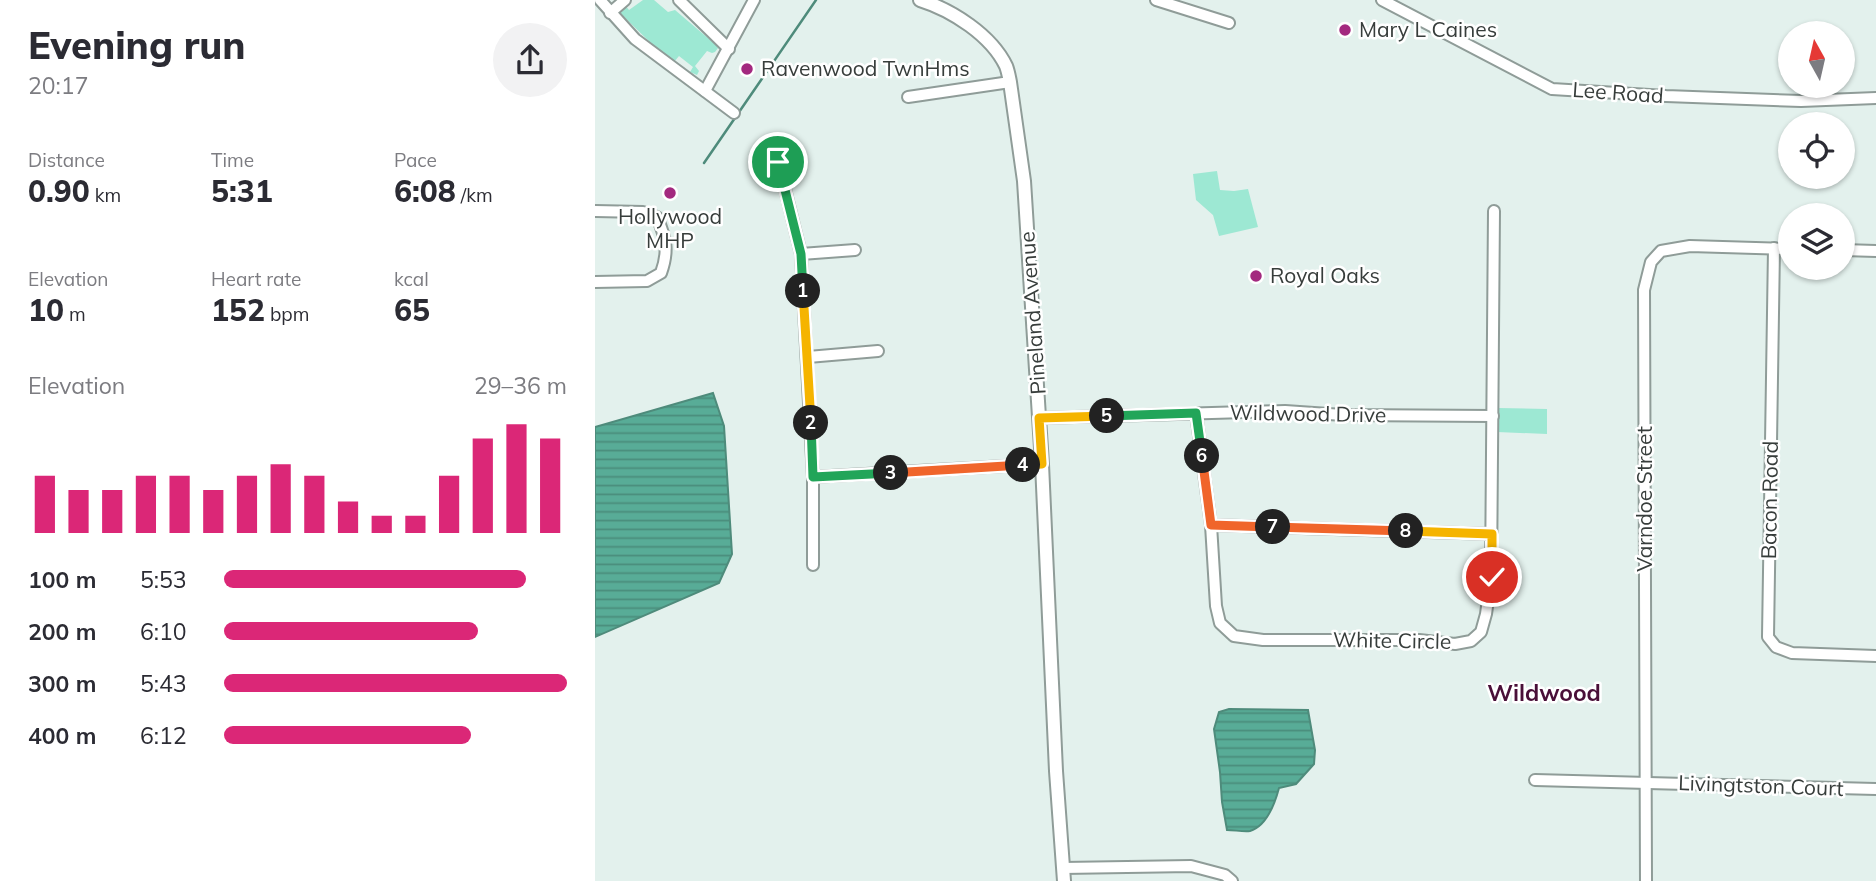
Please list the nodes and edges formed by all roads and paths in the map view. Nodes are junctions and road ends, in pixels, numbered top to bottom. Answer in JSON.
{"nodes":[{"id":1,"x":600,"y":0,"type":"edge"},
{"id":2,"x":625,"y":0,"type":"edge"},
{"id":3,"x":679,"y":0,"type":"edge"},
{"id":4,"x":754,"y":0,"type":"edge"},
{"id":5,"x":920,"y":0,"type":"edge"},
{"id":6,"x":1156,"y":0,"type":"edge"},
{"id":7,"x":1382,"y":0,"type":"edge"},
{"id":8,"x":610,"y":13,"type":"junction"},
{"id":9,"x":1229,"y":23,"type":"dead end"},
{"id":10,"x":729,"y":49,"type":"junction"},
{"id":11,"x":1010,"y":82,"type":"junction"},
{"id":12,"x":705,"y":91,"type":"junction"},
{"id":13,"x":908,"y":97,"type":"dead end"},
{"id":14,"x":1876,"y":98,"type":"edge"},
{"id":15,"x":734,"y":113,"type":"dead end"},
{"id":16,"x":778,"y":162,"type":"dead end"},
{"id":17,"x":595,"y":211,"type":"edge"},
{"id":18,"x":1494,"y":211,"type":"dead end"},
{"id":19,"x":1774,"y":248,"type":"junction"},
{"id":20,"x":1778,"y":248,"type":"edge"},
{"id":21,"x":855,"y":250,"type":"dead end"},
{"id":22,"x":1855,"y":250,"type":"edge"},
{"id":23,"x":1876,"y":251,"type":"edge"},
{"id":24,"x":801,"y":254,"type":"junction"},
{"id":25,"x":595,"y":282,"type":"edge"},
{"id":26,"x":878,"y":351,"type":"dead end"},
{"id":27,"x":808,"y":357,"type":"junction"},
{"id":28,"x":1196,"y":413,"type":"junction"},
{"id":29,"x":1493,"y":416,"type":"junction"},
{"id":30,"x":1039,"y":418,"type":"junction"},
{"id":31,"x":1042,"y":464,"type":"junction"},
{"id":32,"x":813,"y":477,"type":"junction"},
{"id":33,"x":1211,"y":525,"type":"junction"},
{"id":34,"x":1492,"y":534,"type":"junction"},
{"id":35,"x":813,"y":565,"type":"dead end"},
{"id":36,"x":1876,"y":656,"type":"edge"},
{"id":37,"x":1535,"y":780,"type":"dead end"},
{"id":38,"x":1645,"y":783,"type":"junction"},
{"id":39,"x":1876,"y":789,"type":"edge"},
{"id":40,"x":1064,"y":874,"type":"edge"},
{"id":41,"x":1232,"y":881,"type":"edge"},
{"id":42,"x":1646,"y":881,"type":"edge"}],
"edges":[{"from":1,"to":8,"type":"street"},
{"from":2,"to":8,"type":"street"},
{"from":3,"to":10,"type":"street"},
{"from":4,"to":10,"type":"street"},
{"from":5,"to":11,"type":"street","name":"Pineland Avenue"},
{"from":6,"to":9,"type":"street"},
{"from":7,"to":14,"type":"street","name":"Lee Road"},
{"from":8,"to":12,"type":"street"},
{"from":10,"to":12,"type":"street"},
{"from":11,"to":13,"type":"street"},
{"from":11,"to":30,"type":"street","name":"Pineland Avenue"},
{"from":12,"to":15,"type":"street"},
{"from":16,"to":24,"type":"street"},
{"from":17,"to":25,"type":"street"},
{"from":18,"to":29,"type":"street","name":"White Circle"},
{"from":19,"to":20,"type":"street","name":"Varndoe Street"},
{"from":19,"to":36,"type":"street","name":"Bacon Road"},
{"from":19,"to":38,"type":"street","name":"Varndoe Street"},
{"from":21,"to":24,"type":"street"},
{"from":22,"to":23,"type":"street"},
{"from":24,"to":27,"type":"street"},
{"from":26,"to":27,"type":"street"},
{"from":27,"to":32,"type":"street"},
{"from":28,"to":29,"type":"street","name":"Wildwood Drive"},
{"from":28,"to":30,"type":"street","name":"Wildwood Drive"},
{"from":28,"to":33,"type":"street","name":"White Circle"},
{"from":29,"to":34,"type":"street","name":"White Circle"},
{"from":30,"to":31,"type":"street","name":"Pineland Avenue"},
{"from":31,"to":32,"type":"street"},
{"from":31,"to":40,"type":"street","name":"Pineland Avenue"},
{"from":32,"to":35,"type":"street"},
{"from":33,"to":34,"type":"street"},
{"from":33,"to":34,"type":"street","name":"White Circle"},
{"from":37,"to":38,"type":"street","name":"Livingtston Court"},
{"from":38,"to":39,"type":"street","name":"Livingtston Court"},
{"from":38,"to":42,"type":"street","name":"Varndoe Street"},
{"from":40,"to":41,"type":"street"}]}
